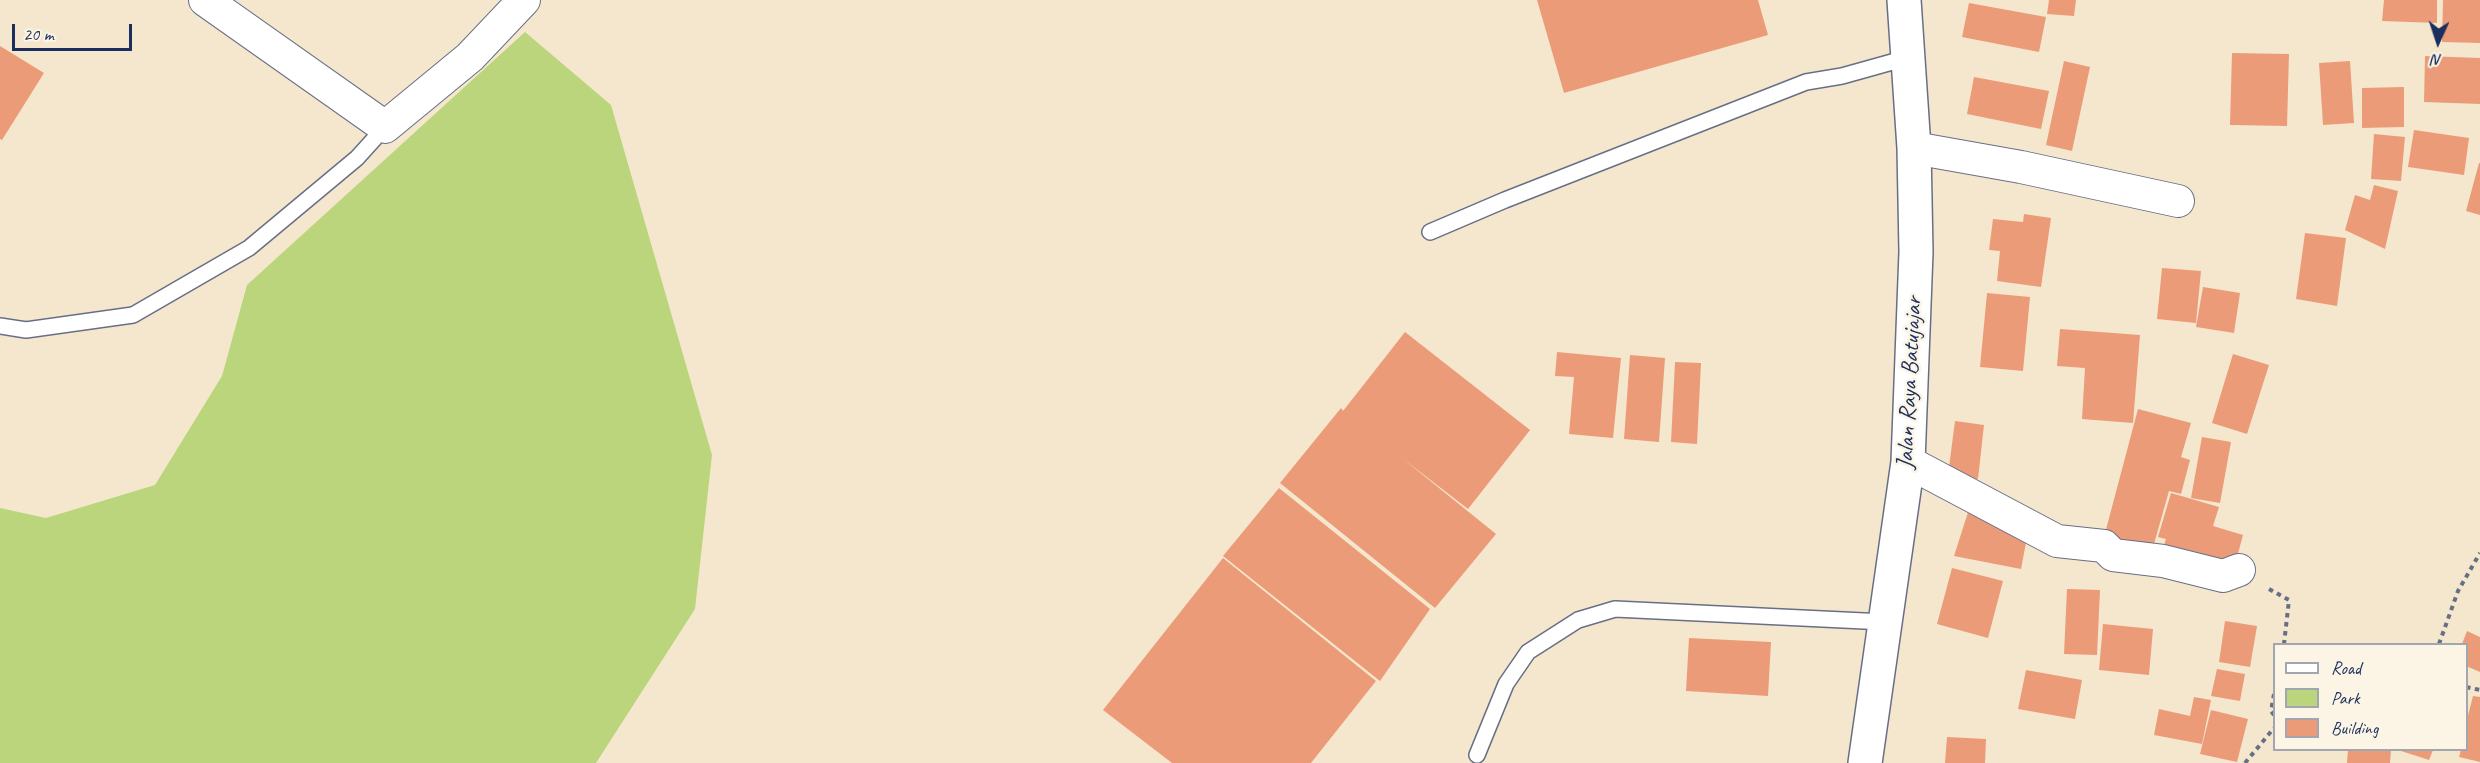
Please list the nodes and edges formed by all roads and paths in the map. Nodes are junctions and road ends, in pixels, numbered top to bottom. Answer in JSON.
{"nodes":[{"id":1,"x":205,"y":0,"type":"edge"},
{"id":2,"x":524,"y":0,"type":"edge"},
{"id":3,"x":1904,"y":0,"type":"edge"},
{"id":4,"x":1910,"y":57,"type":"junction"},
{"id":5,"x":384,"y":127,"type":"junction"},
{"id":6,"x":1914,"y":148,"type":"junction"},
{"id":7,"x":2178,"y":201,"type":"dead end"},
{"id":8,"x":1430,"y":232,"type":"dead end"},
{"id":9,"x":0,"y":326,"type":"edge"},
{"id":10,"x":1908,"y":462,"type":"junction"},
{"id":11,"x":2480,"y":553,"type":"edge"},
{"id":12,"x":2240,"y":570,"type":"joint"},
{"id":13,"x":1885,"y":622,"type":"junction"},
{"id":14,"x":2284,"y":643,"type":"edge"},
{"id":15,"x":2440,"y":643,"type":"edge"},
{"id":16,"x":2273,"y":729,"type":"edge"},
{"id":17,"x":1478,"y":754,"type":"dead end"},
{"id":18,"x":1864,"y":763,"type":"edge"},
{"id":19,"x":2246,"y":763,"type":"edge"}],
"edges":[{"from":1,"to":5,"type":"street"},
{"from":2,"to":5,"type":"street"},
{"from":3,"to":4,"type":"highway","name":"Jalan Raya Batujajar"},
{"from":4,"to":6,"type":"highway","name":"Jalan Raya Batujajar"},
{"from":4,"to":8,"type":"lane"},
{"from":5,"to":9,"type":"lane"},
{"from":6,"to":7,"type":"street"},
{"from":6,"to":10,"type":"highway","name":"Jalan Raya Batujajar"},
{"from":10,"to":12,"type":"street"},
{"from":10,"to":13,"type":"highway","name":"Jalan Raya Batujajar"},
{"from":11,"to":15,"type":"path"},
{"from":12,"to":14,"type":"path"},
{"from":13,"to":17,"type":"lane"},
{"from":13,"to":18,"type":"highway","name":"Jalan Raya Batujajar"},
{"from":16,"to":19,"type":"path"}]}
